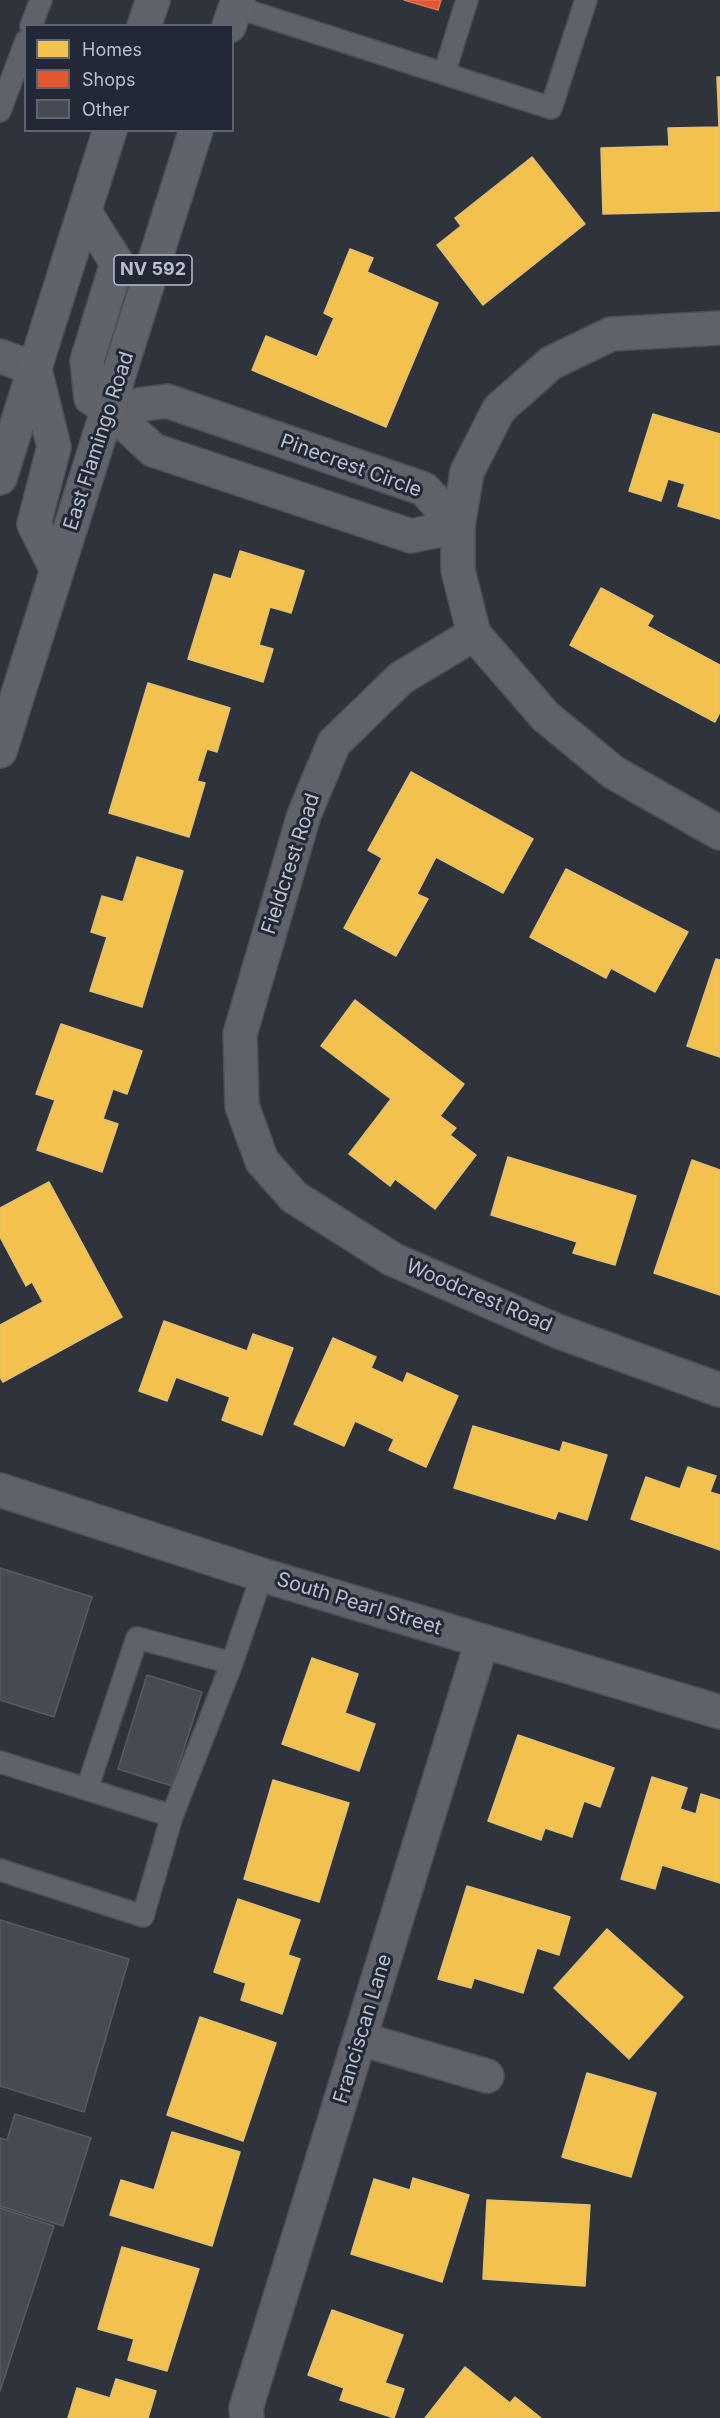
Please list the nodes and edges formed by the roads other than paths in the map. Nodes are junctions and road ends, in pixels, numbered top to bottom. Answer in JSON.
{"nodes":[{"id":1,"x":40,"y":0,"type":"edge"},
{"id":2,"x":153,"y":0,"type":"edge"},
{"id":3,"x":466,"y":0,"type":"edge"},
{"id":4,"x":585,"y":0,"type":"edge"},
{"id":5,"x":234,"y":11,"type":"edge"},
{"id":6,"x":32,"y":24,"type":"edge"},
{"id":7,"x":145,"y":24,"type":"edge"},
{"id":8,"x":24,"y":46,"type":"edge"},
{"id":9,"x":444,"y":74,"type":"junction"},
{"id":10,"x":0,"y":111,"type":"edge"},
{"id":11,"x":109,"y":132,"type":"edge"},
{"id":12,"x":195,"y":132,"type":"edge"},
{"id":13,"x":86,"y":214,"type":"junction"},
{"id":14,"x":720,"y":328,"type":"edge"},
{"id":15,"x":0,"y":356,"type":"edge"},
{"id":16,"x":35,"y":369,"type":"junction"},
{"id":17,"x":109,"y":409,"type":"junction"},
{"id":18,"x":0,"y":478,"type":"edge"},
{"id":19,"x":458,"y":526,"type":"junction"},
{"id":20,"x":57,"y":570,"type":"junction"},
{"id":21,"x":474,"y":634,"type":"junction"},
{"id":22,"x":0,"y":750,"type":"edge"},
{"id":23,"x":720,"y":833,"type":"edge"},
{"id":24,"x":262,"y":1161,"type":"joint"},
{"id":25,"x":720,"y":1390,"type":"edge"},
{"id":26,"x":0,"y":1490,"type":"edge"},
{"id":27,"x":262,"y":1575,"type":"junction"},
{"id":28,"x":482,"y":1641,"type":"junction"},
{"id":29,"x":232,"y":1663,"type":"junction"},
{"id":30,"x":720,"y":1712,"type":"edge"},
{"id":31,"x":0,"y":1762,"type":"edge"},
{"id":32,"x":87,"y":1789,"type":"junction"},
{"id":33,"x":172,"y":1816,"type":"junction"},
{"id":34,"x":0,"y":1870,"type":"edge"},
{"id":35,"x":361,"y":2039,"type":"junction"},
{"id":36,"x":487,"y":2076,"type":"dead end"},
{"id":37,"x":247,"y":2418,"type":"edge"}],
"edges":[{"from":1,"to":6,"type":"lane"},
{"from":2,"to":7,"type":"main road"},
{"from":3,"to":9,"type":"lane"},
{"from":4,"to":9,"type":"lane"},
{"from":5,"to":9,"type":"lane"},
{"from":8,"to":10,"type":"lane"},
{"from":11,"to":13,"type":"main road"},
{"from":12,"to":17,"type":"main road","name":"East Flamingo Road","number":"NV 592"},
{"from":13,"to":16,"type":"main road"},
{"from":13,"to":17,"type":"main road"},
{"from":14,"to":19,"type":"street"},
{"from":15,"to":16,"type":"street"},
{"from":16,"to":18,"type":"main road"},
{"from":16,"to":20,"type":"main road"},
{"from":17,"to":19,"type":"street"},
{"from":17,"to":19,"type":"street","name":"Pinecrest Circle"},
{"from":17,"to":20,"type":"main road","name":"East Flamingo Road","number":"NV 592"},
{"from":19,"to":21,"type":"street"},
{"from":20,"to":22,"type":"main road","name":"East Flamingo Road","number":"NV 592"},
{"from":21,"to":23,"type":"street"},
{"from":21,"to":24,"type":"street","name":"Fieldcrest Road"},
{"from":24,"to":25,"type":"street","name":"Woodcrest Road"},
{"from":26,"to":27,"type":"street","name":"South Pearl Street"},
{"from":27,"to":28,"type":"street","name":"South Pearl Street"},
{"from":27,"to":29,"type":"lane"},
{"from":28,"to":30,"type":"street","name":"South Pearl Street"},
{"from":28,"to":35,"type":"street","name":"Franciscan Lane"},
{"from":29,"to":32,"type":"lane"},
{"from":29,"to":33,"type":"lane"},
{"from":31,"to":32,"type":"lane"},
{"from":32,"to":33,"type":"lane"},
{"from":33,"to":34,"type":"lane"},
{"from":35,"to":36,"type":"street"},
{"from":35,"to":37,"type":"street","name":"Franciscan Lane"}]}
